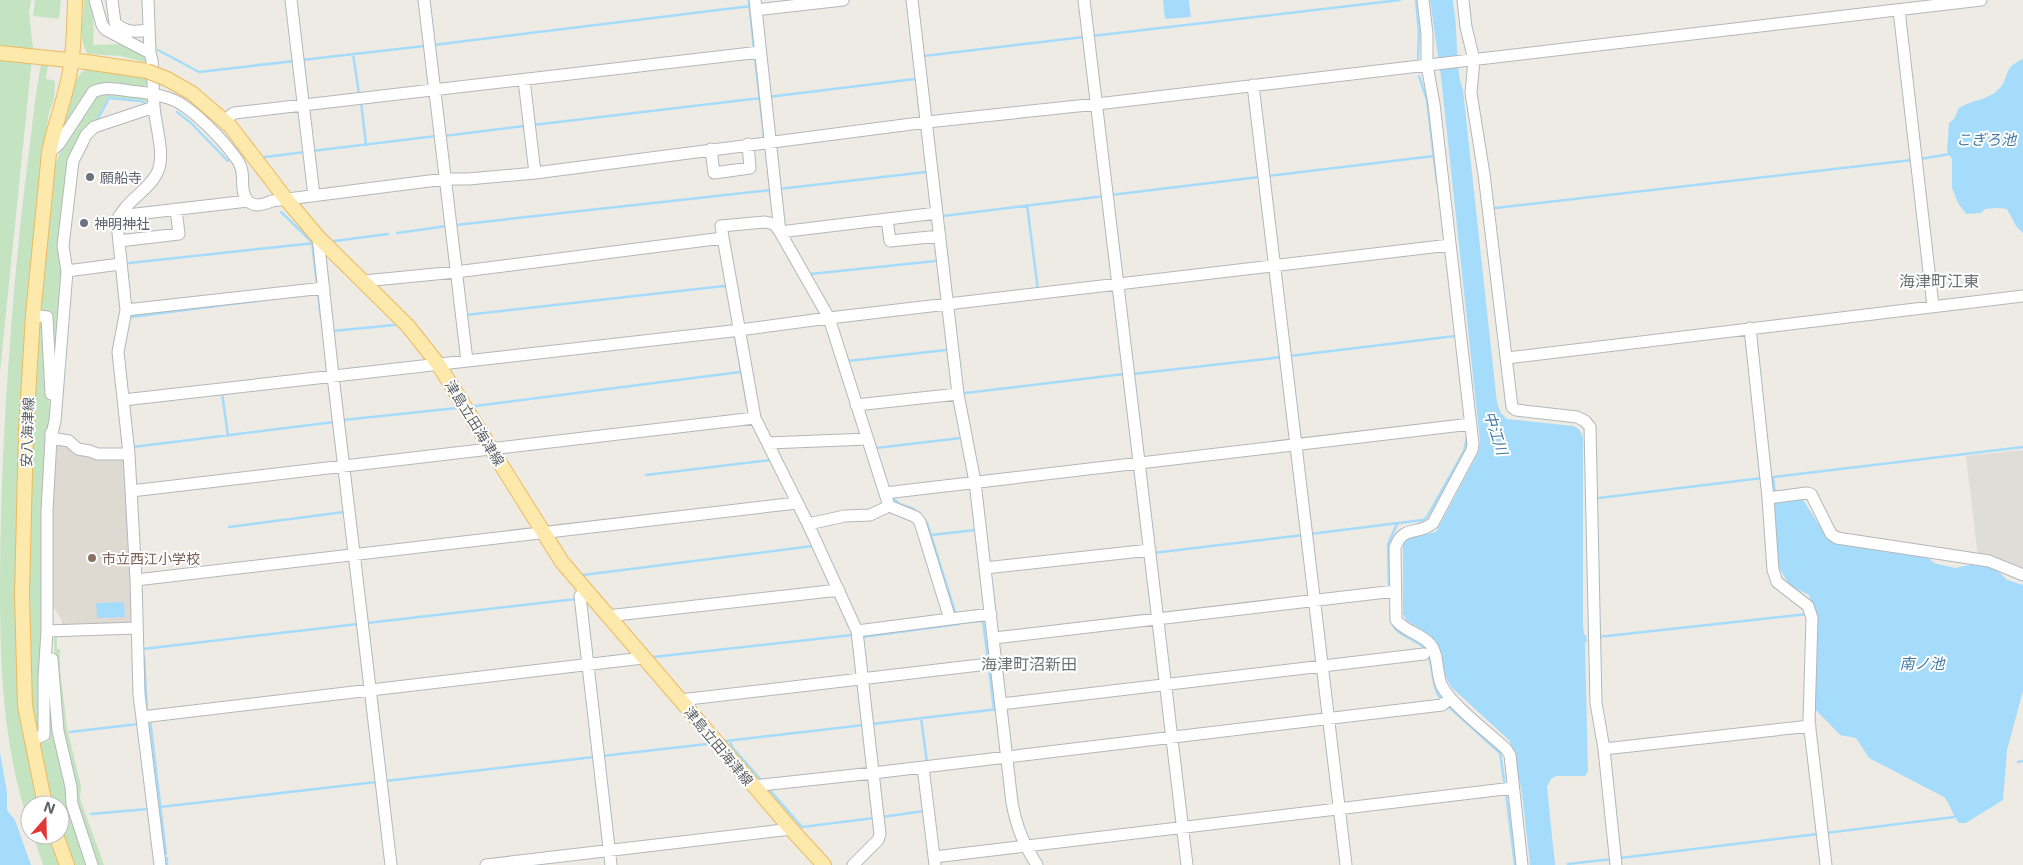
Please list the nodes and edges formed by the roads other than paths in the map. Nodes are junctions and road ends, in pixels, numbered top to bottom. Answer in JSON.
{"nodes":[{"id":1,"x":75,"y":0,"type":"edge"},
{"id":2,"x":95,"y":0,"type":"edge"},
{"id":3,"x":112,"y":0,"type":"edge"},
{"id":4,"x":148,"y":0,"type":"edge"},
{"id":5,"x":291,"y":0,"type":"edge"},
{"id":6,"x":424,"y":0,"type":"edge"},
{"id":7,"x":843,"y":0,"type":"edge"},
{"id":8,"x":912,"y":0,"type":"edge"},
{"id":9,"x":1084,"y":0,"type":"edge"},
{"id":10,"x":1422,"y":0,"type":"edge"},
{"id":11,"x":1463,"y":0,"type":"edge"},
{"id":12,"x":1981,"y":0,"type":"edge"},
{"id":13,"x":755,"y":5,"type":"edge"},
{"id":14,"x":1899,"y":10,"type":"junction"},
{"id":15,"x":149,"y":30,"type":"junction"},
{"id":16,"x":760,"y":52,"type":"junction"},
{"id":17,"x":0,"y":53,"type":"edge"},
{"id":18,"x":150,"y":53,"type":"junction"},
{"id":19,"x":71,"y":60,"type":"junction"},
{"id":20,"x":1470,"y":60,"type":"junction"},
{"id":21,"x":1429,"y":65,"type":"junction"},
{"id":22,"x":524,"y":80,"type":"junction"},
{"id":23,"x":1253,"y":86,"type":"junction"},
{"id":24,"x":434,"y":91,"type":"junction"},
{"id":25,"x":154,"y":101,"type":"junction"},
{"id":26,"x":1097,"y":104,"type":"junction"},
{"id":27,"x":304,"y":105,"type":"junction"},
{"id":28,"x":927,"y":122,"type":"junction"},
{"id":29,"x":220,"y":123,"type":"junction"},
{"id":30,"x":769,"y":141,"type":"junction"},
{"id":31,"x":748,"y":144,"type":"junction"},
{"id":32,"x":711,"y":149,"type":"junction"},
{"id":33,"x":49,"y":153,"type":"junction"},
{"id":34,"x":535,"y":172,"type":"junction"},
{"id":35,"x":445,"y":179,"type":"junction"},
{"id":36,"x":314,"y":196,"type":"junction"},
{"id":37,"x":286,"y":199,"type":"junction"},
{"id":38,"x":248,"y":201,"type":"junction"},
{"id":39,"x":176,"y":210,"type":"junction"},
{"id":40,"x":937,"y":213,"type":"junction"},
{"id":41,"x":119,"y":216,"type":"junction"},
{"id":42,"x":887,"y":219,"type":"junction"},
{"id":43,"x":780,"y":232,"type":"junction"},
{"id":44,"x":318,"y":236,"type":"junction"},
{"id":45,"x":940,"y":236,"type":"junction"},
{"id":46,"x":723,"y":238,"type":"junction"},
{"id":47,"x":119,"y":241,"type":"junction"},
{"id":48,"x":1450,"y":245,"type":"junction"},
{"id":49,"x":120,"y":264,"type":"junction"},
{"id":50,"x":1274,"y":266,"type":"junction"},
{"id":51,"x":66,"y":271,"type":"junction"},
{"id":52,"x":456,"y":272,"type":"junction"},
{"id":53,"x":364,"y":281,"type":"junction"},
{"id":54,"x":1118,"y":283,"type":"junction"},
{"id":55,"x":324,"y":288,"type":"junction"},
{"id":56,"x":2023,"y":296,"type":"edge"},
{"id":57,"x":948,"y":304,"type":"junction"},
{"id":58,"x":1933,"y":306,"type":"junction"},
{"id":59,"x":126,"y":310,"type":"junction"},
{"id":60,"x":33,"y":315,"type":"junction"},
{"id":61,"x":829,"y":318,"type":"junction"},
{"id":62,"x":1750,"y":328,"type":"junction"},
{"id":63,"x":738,"y":329,"type":"junction"},
{"id":64,"x":1506,"y":358,"type":"junction"},
{"id":65,"x":467,"y":361,"type":"junction"},
{"id":66,"x":438,"y":364,"type":"junction"},
{"id":67,"x":333,"y":376,"type":"junction"},
{"id":68,"x":958,"y":394,"type":"junction"},
{"id":69,"x":123,"y":400,"type":"junction"},
{"id":70,"x":856,"y":405,"type":"junction"},
{"id":71,"x":755,"y":418,"type":"junction"},
{"id":72,"x":1471,"y":424,"type":"junction"},
{"id":73,"x":51,"y":438,"type":"junction"},
{"id":74,"x":868,"y":439,"type":"junction"},
{"id":75,"x":768,"y":443,"type":"junction"},
{"id":76,"x":1296,"y":444,"type":"junction"},
{"id":77,"x":491,"y":449,"type":"junction"},
{"id":78,"x":129,"y":454,"type":"junction"},
{"id":79,"x":1140,"y":462,"type":"junction"},
{"id":80,"x":344,"y":466,"type":"junction"},
{"id":81,"x":975,"y":482,"type":"junction"},
{"id":82,"x":131,"y":491,"type":"junction"},
{"id":83,"x":885,"y":493,"type":"junction"},
{"id":84,"x":1772,"y":498,"type":"junction"},
{"id":85,"x":797,"y":503,"type":"junction"},
{"id":86,"x":889,"y":506,"type":"junction"},
{"id":87,"x":808,"y":524,"type":"junction"},
{"id":88,"x":544,"y":533,"type":"junction"},
{"id":89,"x":1150,"y":550,"type":"junction"},
{"id":90,"x":355,"y":556,"type":"junction"},
{"id":91,"x":985,"y":568,"type":"junction"},
{"id":92,"x":2023,"y":576,"type":"edge"},
{"id":93,"x":136,"y":580,"type":"junction"},
{"id":94,"x":585,"y":590,"type":"junction"},
{"id":95,"x":839,"y":590,"type":"junction"},
{"id":96,"x":1395,"y":591,"type":"junction"},
{"id":97,"x":1314,"y":600,"type":"junction"},
{"id":98,"x":991,"y":614,"type":"junction"},
{"id":99,"x":607,"y":616,"type":"junction"},
{"id":100,"x":1158,"y":618,"type":"junction"},
{"id":101,"x":950,"y":619,"type":"junction"},
{"id":102,"x":137,"y":628,"type":"junction"},
{"id":103,"x":49,"y":630,"type":"junction"},
{"id":104,"x":857,"y":631,"type":"junction"},
{"id":105,"x":994,"y":638,"type":"junction"},
{"id":106,"x":1432,"y":656,"type":"junction"},
{"id":107,"x":643,"y":658,"type":"junction"},
{"id":108,"x":997,"y":663,"type":"junction"},
{"id":109,"x":587,"y":664,"type":"junction"},
{"id":110,"x":1322,"y":669,"type":"junction"},
{"id":111,"x":862,"y":678,"type":"junction"},
{"id":112,"x":1166,"y":687,"type":"junction"},
{"id":113,"x":370,"y":690,"type":"junction"},
{"id":114,"x":1450,"y":698,"type":"junction"},
{"id":115,"x":680,"y":700,"type":"junction"},
{"id":116,"x":1002,"y":707,"type":"junction"},
{"id":117,"x":142,"y":717,"type":"junction"},
{"id":118,"x":1328,"y":718,"type":"junction"},
{"id":119,"x":1810,"y":726,"type":"junction"},
{"id":120,"x":1172,"y":737,"type":"junction"},
{"id":121,"x":30,"y":740,"type":"junction"},
{"id":122,"x":1604,"y":749,"type":"junction"},
{"id":123,"x":1007,"y":757,"type":"junction"},
{"id":124,"x":923,"y":767,"type":"junction"},
{"id":125,"x":873,"y":773,"type":"junction"},
{"id":126,"x":754,"y":786,"type":"junction"},
{"id":127,"x":1513,"y":788,"type":"junction"},
{"id":128,"x":43,"y":795,"type":"edge"},
{"id":129,"x":1339,"y":808,"type":"junction"},
{"id":130,"x":1183,"y":827,"type":"junction"},
{"id":131,"x":791,"y":829,"type":"junction"},
{"id":132,"x":60,"y":845,"type":"edge"},
{"id":133,"x":1025,"y":846,"type":"junction"},
{"id":134,"x":610,"y":850,"type":"junction"},
{"id":135,"x":934,"y":861,"type":"edge"},
{"id":136,"x":67,"y":865,"type":"edge"},
{"id":137,"x":92,"y":865,"type":"edge"},
{"id":138,"x":160,"y":865,"type":"edge"},
{"id":139,"x":391,"y":865,"type":"edge"},
{"id":140,"x":486,"y":865,"type":"edge"},
{"id":141,"x":611,"y":865,"type":"edge"},
{"id":142,"x":824,"y":865,"type":"edge"},
{"id":143,"x":853,"y":865,"type":"edge"},
{"id":144,"x":1037,"y":865,"type":"edge"},
{"id":145,"x":1187,"y":865,"type":"edge"},
{"id":146,"x":1346,"y":865,"type":"edge"},
{"id":147,"x":1522,"y":865,"type":"edge"},
{"id":148,"x":1616,"y":865,"type":"edge"},
{"id":149,"x":1826,"y":865,"type":"edge"}],
"edges":[{"from":1,"to":19,"type":"main road","name":"安八海津線"},
{"from":2,"to":18,"type":"street"},
{"from":3,"to":15,"type":"street"},
{"from":4,"to":15,"type":"street"},
{"from":5,"to":27,"type":"street"},
{"from":6,"to":24,"type":"street"},
{"from":7,"to":13,"type":"street"},
{"from":8,"to":28,"type":"street"},
{"from":9,"to":26,"type":"street"},
{"from":10,"to":21,"type":"street"},
{"from":11,"to":20,"type":"street"},
{"from":12,"to":14,"type":"street"},
{"from":13,"to":16,"type":"street"},
{"from":14,"to":20,"type":"street"},
{"from":14,"to":58,"type":"street"},
{"from":15,"to":18,"type":"street"},
{"from":16,"to":22,"type":"street"},
{"from":16,"to":30,"type":"street"},
{"from":17,"to":19,"type":"main road","name":"津島立田海津線"},
{"from":18,"to":25,"type":"street"},
{"from":19,"to":33,"type":"main road","name":"安八海津線"},
{"from":19,"to":37,"type":"main road","name":"津島立田海津線","bridge":true},
{"from":20,"to":21,"type":"street"},
{"from":20,"to":64,"type":"street"},
{"from":21,"to":23,"type":"street"},
{"from":21,"to":48,"type":"street"},
{"from":22,"to":24,"type":"street"},
{"from":22,"to":34,"type":"street"},
{"from":23,"to":26,"type":"street"},
{"from":23,"to":50,"type":"street"},
{"from":24,"to":27,"type":"street"},
{"from":24,"to":35,"type":"street"},
{"from":25,"to":29,"type":"street"},
{"from":25,"to":33,"type":"street"},
{"from":25,"to":41,"type":"street"},
{"from":25,"to":51,"type":"street"},
{"from":26,"to":28,"type":"street"},
{"from":26,"to":54,"type":"street"},
{"from":27,"to":29,"type":"street"},
{"from":27,"to":36,"type":"street"},
{"from":28,"to":30,"type":"street"},
{"from":28,"to":40,"type":"street"},
{"from":29,"to":38,"type":"street"},
{"from":30,"to":31,"type":"street"},
{"from":30,"to":43,"type":"street"},
{"from":31,"to":32,"type":"street"},
{"from":31,"to":32,"type":"street"},
{"from":32,"to":34,"type":"street"},
{"from":33,"to":60,"type":"main road","name":"安八海津線"},
{"from":34,"to":35,"type":"street"},
{"from":35,"to":36,"type":"street"},
{"from":35,"to":52,"type":"street"},
{"from":36,"to":37,"type":"street"},
{"from":37,"to":38,"type":"street"},
{"from":37,"to":44,"type":"main road","name":"津島立田海津線"},
{"from":38,"to":39,"type":"street"},
{"from":39,"to":41,"type":"street"},
{"from":39,"to":47,"type":"street"},
{"from":40,"to":42,"type":"street"},
{"from":40,"to":45,"type":"street"},
{"from":41,"to":47,"type":"street"},
{"from":42,"to":43,"type":"street"},
{"from":42,"to":45,"type":"street"},
{"from":43,"to":46,"type":"street"},
{"from":43,"to":61,"type":"street"},
{"from":44,"to":53,"type":"main road","name":"津島立田海津線"},
{"from":44,"to":55,"type":"street"},
{"from":45,"to":57,"type":"street"},
{"from":46,"to":52,"type":"street"},
{"from":46,"to":63,"type":"street"},
{"from":47,"to":49,"type":"street"},
{"from":48,"to":50,"type":"street"},
{"from":48,"to":72,"type":"street"},
{"from":49,"to":51,"type":"street"},
{"from":49,"to":59,"type":"street"},
{"from":50,"to":54,"type":"street"},
{"from":50,"to":76,"type":"street"},
{"from":51,"to":73,"type":"street"},
{"from":52,"to":53,"type":"street"},
{"from":52,"to":65,"type":"street"},
{"from":53,"to":66,"type":"main road","name":"津島立田海津線"},
{"from":54,"to":57,"type":"street"},
{"from":54,"to":79,"type":"street"},
{"from":55,"to":59,"type":"street"},
{"from":55,"to":67,"type":"street"},
{"from":56,"to":58,"type":"street"},
{"from":57,"to":61,"type":"street"},
{"from":57,"to":68,"type":"street"},
{"from":58,"to":62,"type":"street"},
{"from":59,"to":69,"type":"street"},
{"from":60,"to":73,"type":"street"},
{"from":60,"to":121,"type":"main road","name":"安八海津線"},
{"from":61,"to":63,"type":"street"},
{"from":61,"to":70,"type":"street"},
{"from":62,"to":64,"type":"street"},
{"from":62,"to":84,"type":"street"},
{"from":63,"to":65,"type":"street"},
{"from":63,"to":71,"type":"street"},
{"from":64,"to":122,"type":"street"},
{"from":65,"to":66,"type":"street"},
{"from":66,"to":67,"type":"street"},
{"from":66,"to":77,"type":"main road","name":"津島立田海津線"},
{"from":67,"to":69,"type":"street"},
{"from":67,"to":80,"type":"street"},
{"from":68,"to":70,"type":"street"},
{"from":68,"to":81,"type":"street"},
{"from":69,"to":78,"type":"street"},
{"from":70,"to":74,"type":"street"},
{"from":71,"to":75,"type":"street"},
{"from":71,"to":77,"type":"street"},
{"from":72,"to":76,"type":"street"},
{"from":72,"to":96,"type":"street"},
{"from":73,"to":78,"type":"street"},
{"from":73,"to":103,"type":"street"},
{"from":74,"to":75,"type":"street"},
{"from":74,"to":83,"type":"street"},
{"from":75,"to":85,"type":"street"},
{"from":76,"to":79,"type":"street"},
{"from":76,"to":97,"type":"street"},
{"from":77,"to":80,"type":"street"},
{"from":77,"to":88,"type":"main road","name":"津島立田海津線"},
{"from":78,"to":82,"type":"street"},
{"from":79,"to":81,"type":"street"},
{"from":79,"to":89,"type":"street"},
{"from":80,"to":82,"type":"street"},
{"from":80,"to":90,"type":"street"},
{"from":81,"to":83,"type":"street"},
{"from":81,"to":91,"type":"street"},
{"from":82,"to":93,"type":"street"},
{"from":83,"to":86,"type":"street"},
{"from":84,"to":92,"type":"street"},
{"from":84,"to":119,"type":"street"},
{"from":85,"to":87,"type":"street"},
{"from":85,"to":88,"type":"street"},
{"from":86,"to":87,"type":"street"},
{"from":86,"to":101,"type":"street"},
{"from":87,"to":95,"type":"street"},
{"from":88,"to":90,"type":"street"},
{"from":88,"to":94,"type":"main road","name":"津島立田海津線"},
{"from":89,"to":91,"type":"street"},
{"from":89,"to":100,"type":"street"},
{"from":90,"to":93,"type":"street"},
{"from":90,"to":113,"type":"street"},
{"from":91,"to":98,"type":"street"},
{"from":93,"to":102,"type":"street"},
{"from":94,"to":99,"type":"main road","name":"津島立田海津線"},
{"from":94,"to":109,"type":"street"},
{"from":95,"to":99,"type":"street"},
{"from":95,"to":104,"type":"street"},
{"from":96,"to":97,"type":"street"},
{"from":96,"to":106,"type":"street"},
{"from":97,"to":100,"type":"street"},
{"from":97,"to":110,"type":"street"},
{"from":98,"to":101,"type":"street"},
{"from":98,"to":105,"type":"street"},
{"from":99,"to":107,"type":"main road","name":"津島立田海津線"},
{"from":100,"to":105,"type":"street"},
{"from":100,"to":112,"type":"street"},
{"from":101,"to":104,"type":"street"},
{"from":102,"to":103,"type":"street"},
{"from":102,"to":117,"type":"street"},
{"from":103,"to":121,"type":"street"},
{"from":103,"to":137,"type":"street"},
{"from":104,"to":111,"type":"street"},
{"from":105,"to":108,"type":"street"},
{"from":106,"to":110,"type":"street"},
{"from":106,"to":114,"type":"street"},
{"from":107,"to":109,"type":"street"},
{"from":107,"to":115,"type":"main road","name":"津島立田海津線"},
{"from":108,"to":111,"type":"street"},
{"from":108,"to":116,"type":"street"},
{"from":109,"to":113,"type":"street"},
{"from":109,"to":134,"type":"street"},
{"from":110,"to":112,"type":"street"},
{"from":110,"to":118,"type":"street"},
{"from":111,"to":115,"type":"street"},
{"from":111,"to":125,"type":"street"},
{"from":112,"to":116,"type":"street"},
{"from":112,"to":120,"type":"street"},
{"from":113,"to":117,"type":"street"},
{"from":113,"to":139,"type":"street"},
{"from":114,"to":118,"type":"street"},
{"from":114,"to":127,"type":"street"},
{"from":115,"to":126,"type":"main road","name":"津島立田海津線"},
{"from":116,"to":123,"type":"street"},
{"from":117,"to":138,"type":"street"},
{"from":118,"to":120,"type":"street"},
{"from":118,"to":129,"type":"street"},
{"from":119,"to":122,"type":"street"},
{"from":119,"to":149,"type":"street"},
{"from":120,"to":123,"type":"street"},
{"from":120,"to":130,"type":"street"},
{"from":121,"to":128,"type":"main road","name":"安八海津線"},
{"from":122,"to":148,"type":"street"},
{"from":123,"to":124,"type":"street"},
{"from":123,"to":133,"type":"street"},
{"from":124,"to":125,"type":"street"},
{"from":124,"to":135,"type":"street"},
{"from":125,"to":126,"type":"street"},
{"from":125,"to":143,"type":"street"},
{"from":126,"to":131,"type":"main road","name":"津島立田海津線"},
{"from":127,"to":129,"type":"street"},
{"from":127,"to":147,"type":"street"},
{"from":129,"to":130,"type":"street"},
{"from":129,"to":146,"type":"street"},
{"from":130,"to":133,"type":"street"},
{"from":130,"to":145,"type":"street"},
{"from":131,"to":134,"type":"street"},
{"from":131,"to":142,"type":"main road","name":"津島立田海津線"},
{"from":132,"to":136,"type":"main road"},
{"from":133,"to":135,"type":"street"},
{"from":133,"to":144,"type":"street"},
{"from":134,"to":140,"type":"street"},
{"from":134,"to":141,"type":"street"}]}
